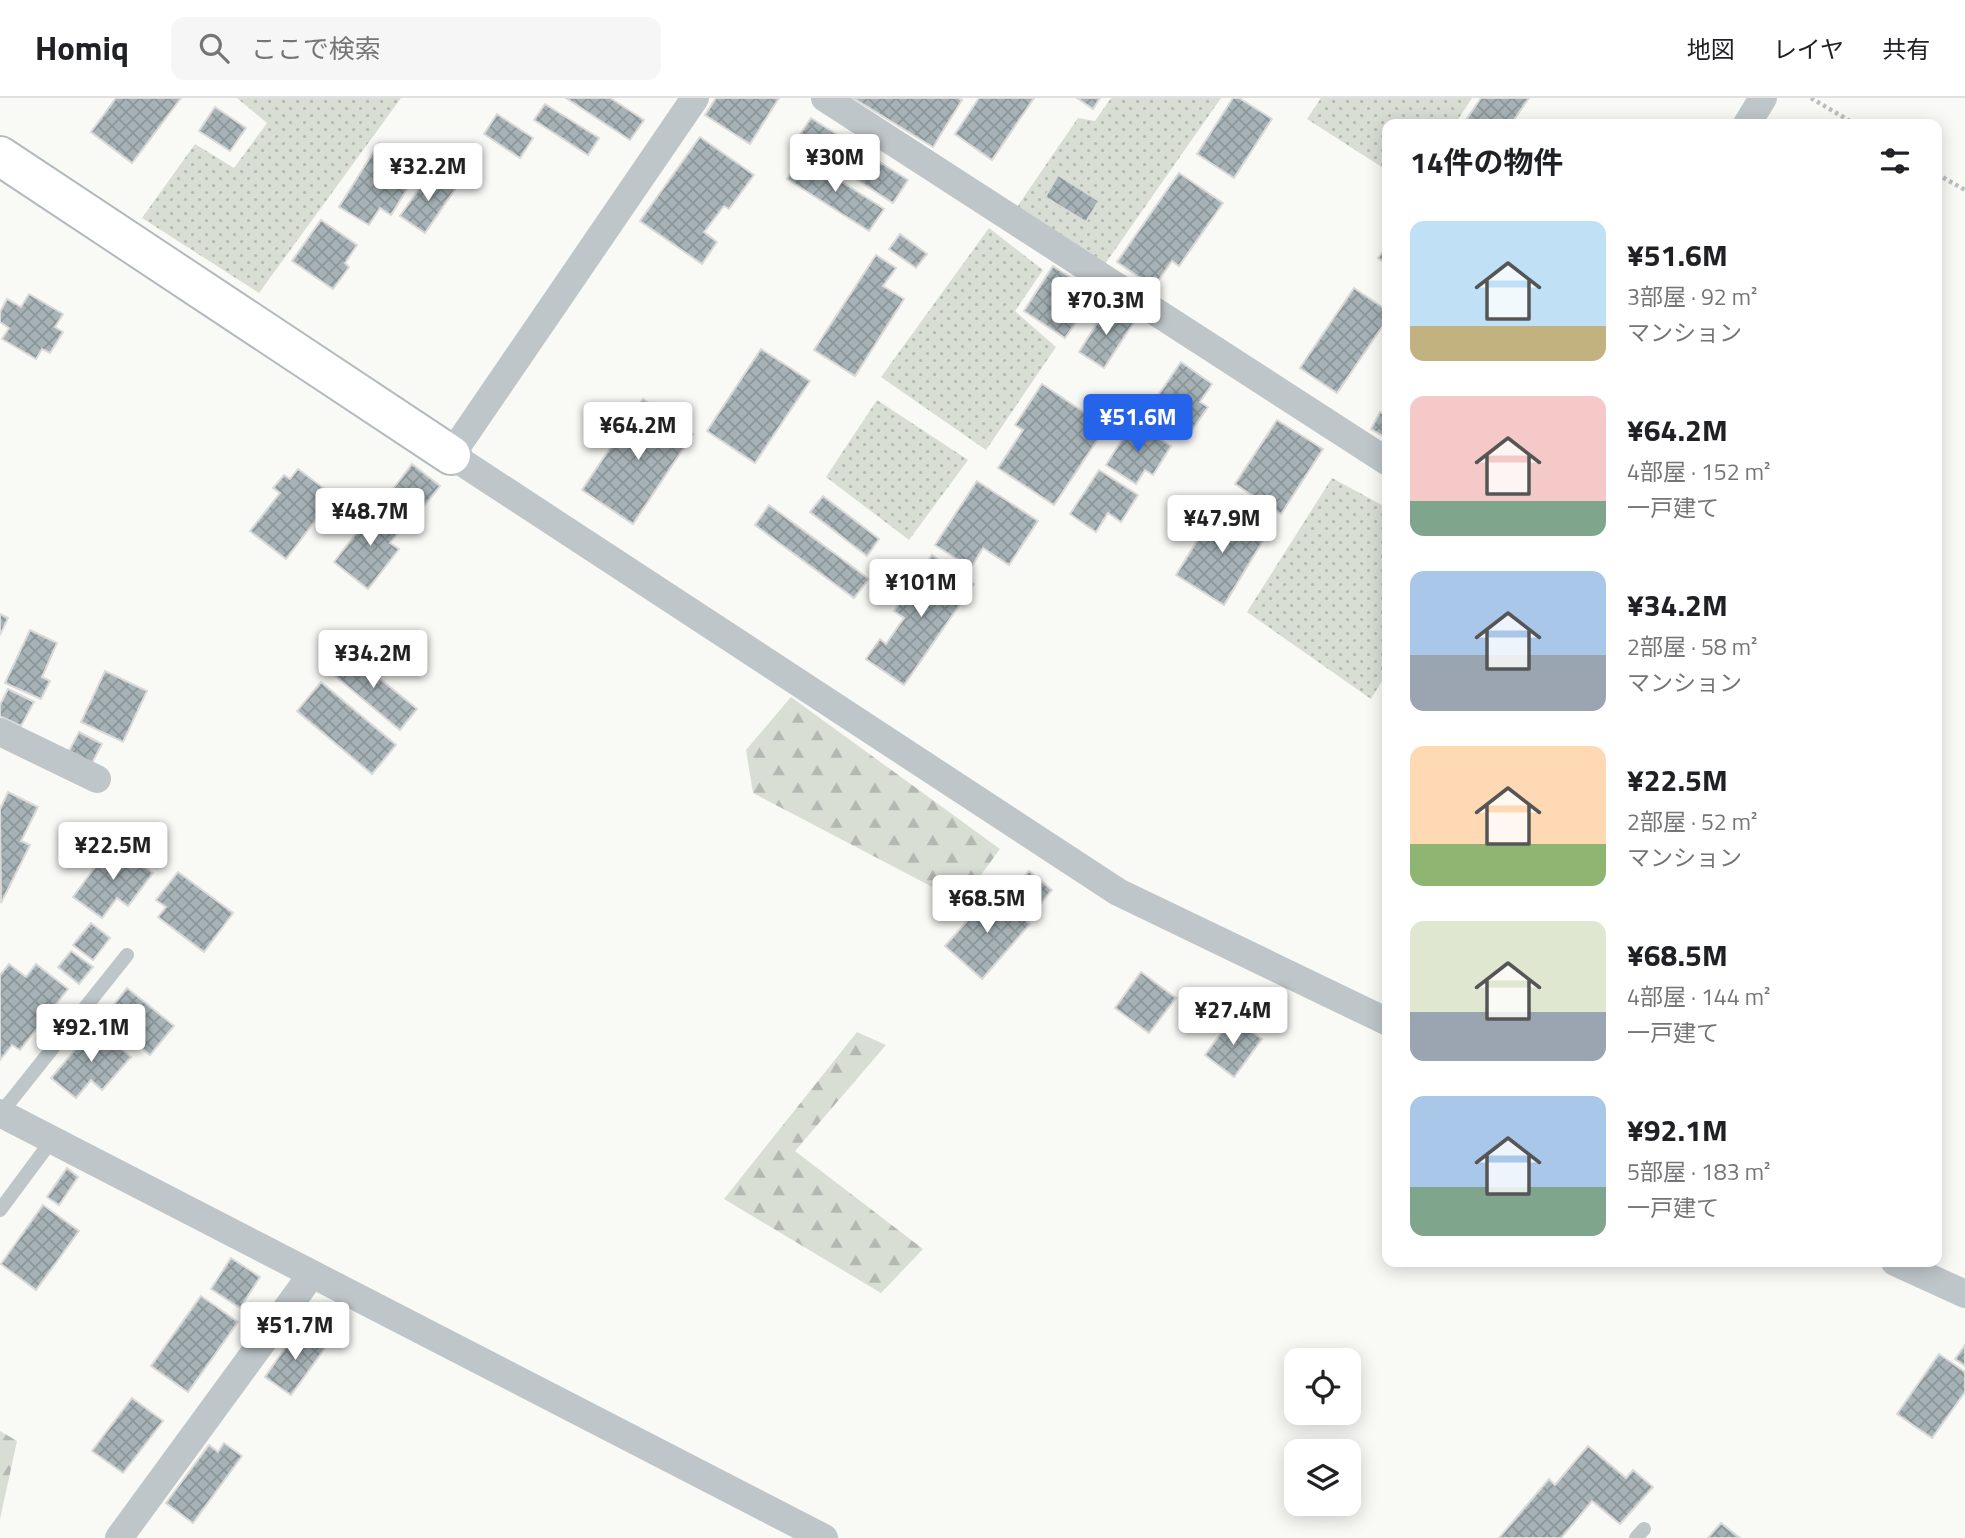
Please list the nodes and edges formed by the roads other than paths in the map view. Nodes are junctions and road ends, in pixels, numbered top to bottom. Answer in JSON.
{"nodes":[{"id":1,"x":695,"y":98,"type":"edge"},
{"id":2,"x":825,"y":98,"type":"edge"},
{"id":3,"x":1763,"y":98,"type":"edge"},
{"id":4,"x":1750,"y":119,"type":"edge"},
{"id":5,"x":0,"y":156,"type":"edge"},
{"id":6,"x":451,"y":456,"type":"junction"},
{"id":7,"x":1382,"y":459,"type":"edge"},
{"id":8,"x":0,"y":732,"type":"edge"},
{"id":9,"x":97,"y":779,"type":"dead end"},
{"id":10,"x":127,"y":955,"type":"dead end"},
{"id":11,"x":1382,"y":1019,"type":"edge"},
{"id":12,"x":1,"y":1113,"type":"edge"},
{"id":13,"x":52,"y":1140,"type":"junction"},
{"id":14,"x":0,"y":1210,"type":"edge"},
{"id":15,"x":1906,"y":1267,"type":"edge"},
{"id":16,"x":312,"y":1274,"type":"junction"},
{"id":17,"x":1965,"y":1294,"type":"edge"},
{"id":18,"x":119,"y":1538,"type":"edge"},
{"id":19,"x":824,"y":1538,"type":"edge"}],
"edges":[{"from":1,"to":6,"type":"street"},
{"from":2,"to":7,"type":"street"},
{"from":3,"to":4,"type":"street"},
{"from":5,"to":6,"type":"street"},
{"from":6,"to":11,"type":"street"},
{"from":8,"to":9,"type":"street"},
{"from":10,"to":12,"type":"lane"},
{"from":12,"to":13,"type":"street"},
{"from":13,"to":14,"type":"lane"},
{"from":13,"to":16,"type":"street"},
{"from":15,"to":17,"type":"street"},
{"from":16,"to":18,"type":"street"},
{"from":16,"to":19,"type":"street"}]}
